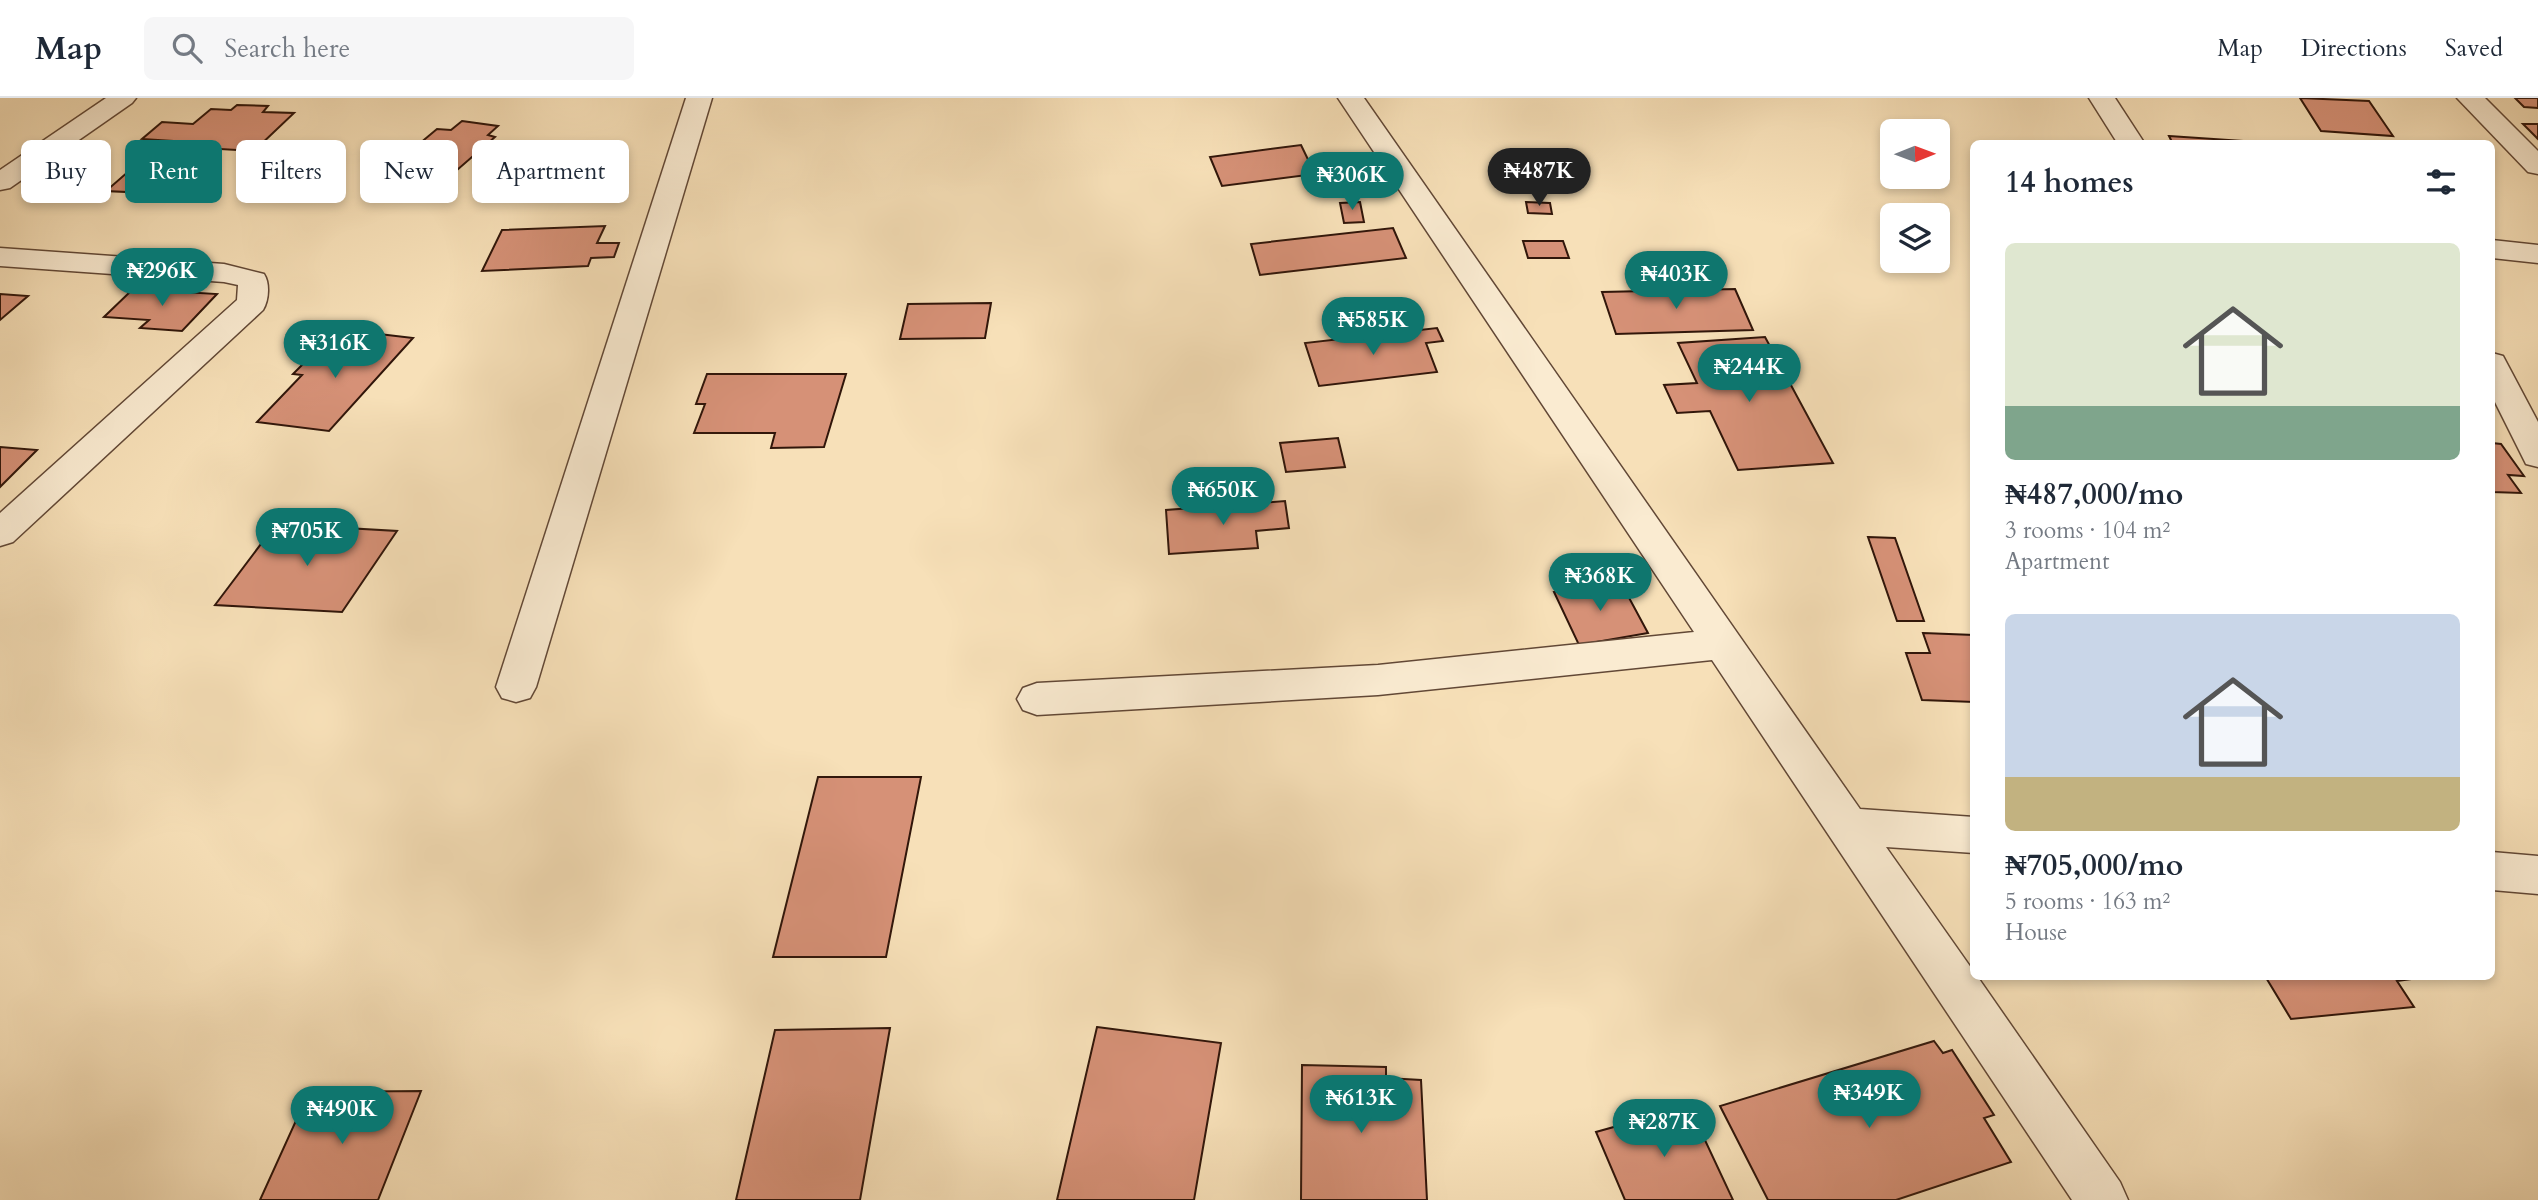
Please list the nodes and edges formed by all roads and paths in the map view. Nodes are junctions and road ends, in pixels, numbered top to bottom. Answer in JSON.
{"nodes":[{"id":1,"x":123,"y":98,"type":"edge"},
{"id":2,"x":699,"y":98,"type":"edge"},
{"id":3,"x":1351,"y":98,"type":"edge"},
{"id":4,"x":2102,"y":98,"type":"edge"},
{"id":5,"x":2470,"y":98,"type":"edge"},
{"id":6,"x":2129,"y":140,"type":"edge"},
{"id":7,"x":2538,"y":166,"type":"edge"},
{"id":8,"x":0,"y":182,"type":"edge"},
{"id":9,"x":2495,"y":248,"type":"edge"},
{"id":10,"x":2538,"y":254,"type":"edge"},
{"id":11,"x":0,"y":257,"type":"edge"},
{"id":12,"x":2495,"y":369,"type":"edge"},
{"id":13,"x":2538,"y":456,"type":"edge"},
{"id":14,"x":0,"y":533,"type":"edge"},
{"id":15,"x":1724,"y":644,"type":"junction"},
{"id":16,"x":516,"y":687,"type":"dead end"},
{"id":17,"x":1037,"y":699,"type":"dead end"},
{"id":18,"x":1849,"y":826,"type":"junction"},
{"id":19,"x":1970,"y":835,"type":"edge"},
{"id":20,"x":2495,"y":871,"type":"edge"},
{"id":21,"x":2538,"y":875,"type":"edge"},
{"id":22,"x":2102,"y":1200,"type":"edge"}],
"edges":[{"from":1,"to":8,"type":"street"},
{"from":2,"to":16,"type":"street"},
{"from":3,"to":15,"type":"street"},
{"from":4,"to":6,"type":"street"},
{"from":5,"to":7,"type":"street"},
{"from":9,"to":10,"type":"street"},
{"from":11,"to":14,"type":"street"},
{"from":12,"to":13,"type":"street"},
{"from":15,"to":17,"type":"street"},
{"from":15,"to":18,"type":"street"},
{"from":18,"to":19,"type":"street"},
{"from":18,"to":22,"type":"street"},
{"from":20,"to":21,"type":"street"}]}
